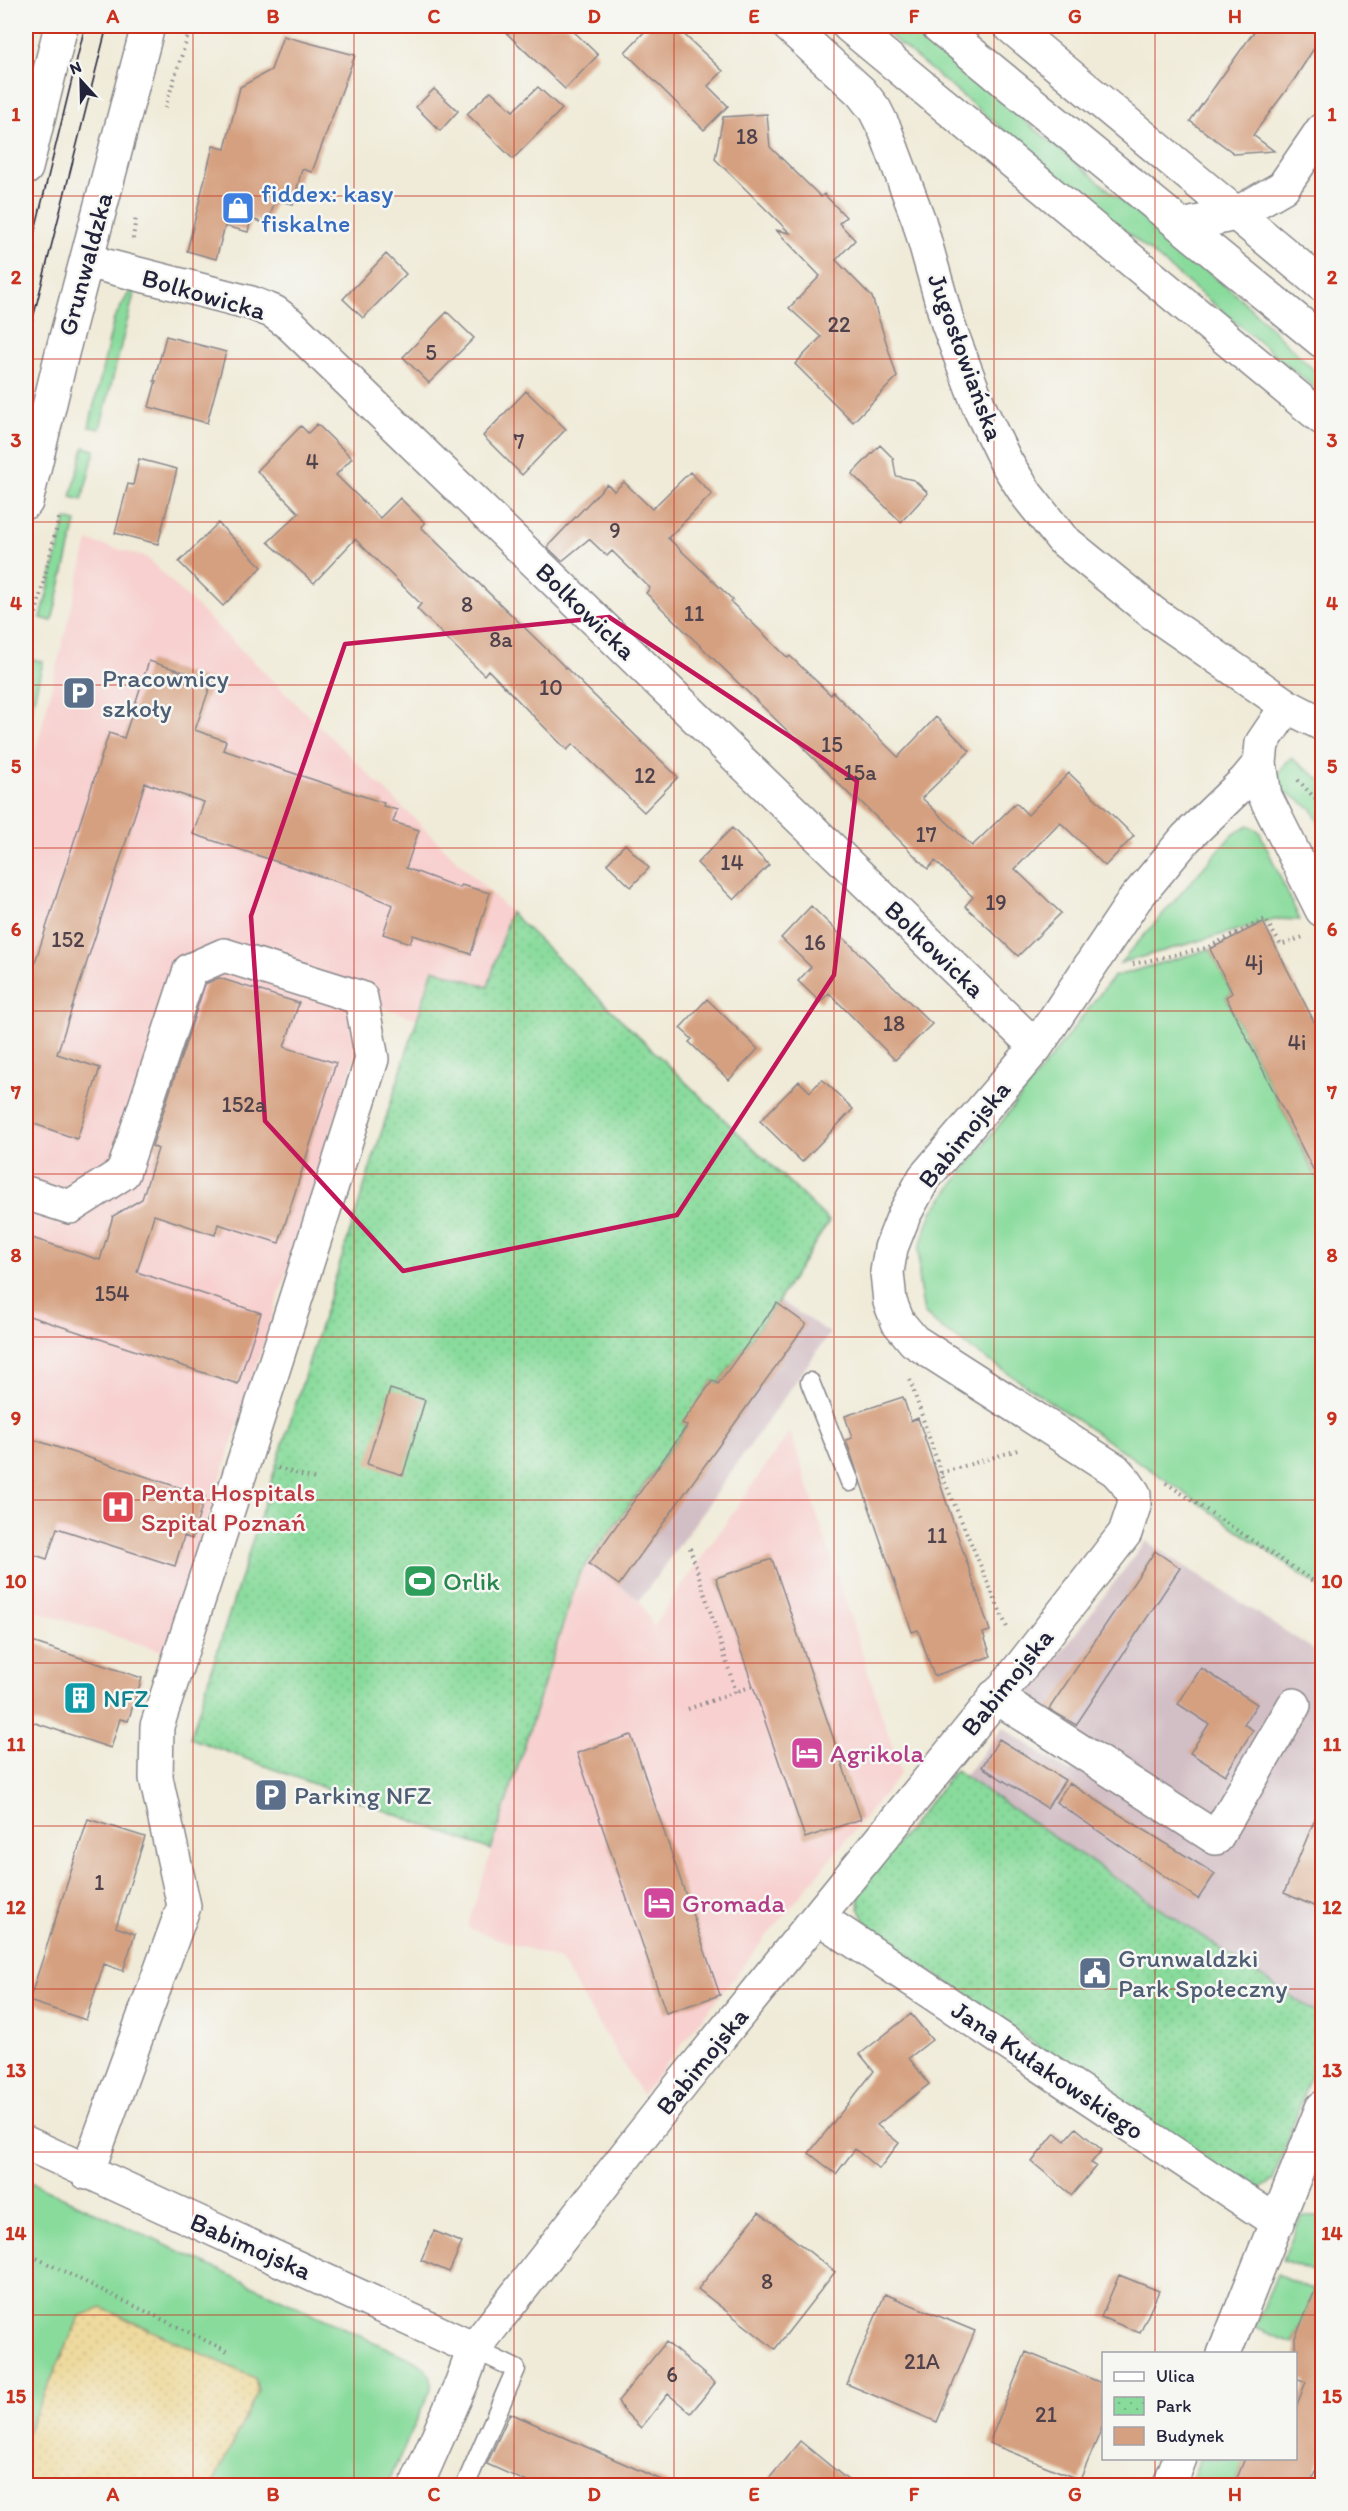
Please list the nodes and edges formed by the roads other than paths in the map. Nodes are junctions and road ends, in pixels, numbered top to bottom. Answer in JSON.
{"nodes":[{"id":1,"x":61,"y":26,"type":"edge"},
{"id":2,"x":148,"y":26,"type":"edge"},
{"id":3,"x":789,"y":26,"type":"edge"},
{"id":4,"x":849,"y":26,"type":"edge"},
{"id":5,"x":938,"y":26,"type":"edge"},
{"id":6,"x":1010,"y":26,"type":"edge"},
{"id":7,"x":1323,"y":130,"type":"edge"},
{"id":8,"x":26,"y":168,"type":"edge"},
{"id":9,"x":1236,"y":214,"type":"junction"},
{"id":10,"x":1182,"y":226,"type":"junction"},
{"id":11,"x":87,"y":261,"type":"junction"},
{"id":12,"x":1311,"y":276,"type":"edge"},
{"id":13,"x":1323,"y":341,"type":"edge"},
{"id":14,"x":1323,"y":418,"type":"edge"},
{"id":15,"x":26,"y":502,"type":"edge"},
{"id":16,"x":1287,"y":706,"type":"junction"},
{"id":17,"x":1323,"y":724,"type":"edge"},
{"id":18,"x":1260,"y":763,"type":"junction"},
{"id":19,"x":1315,"y":923,"type":"edge"},
{"id":20,"x":1036,"y":1047,"type":"junction"},
{"id":21,"x":26,"y":1193,"type":"edge"},
{"id":22,"x":810,"y":1382,"type":"dead end"},
{"id":23,"x":850,"y":1482,"type":"dead end"},
{"id":24,"x":995,"y":1696,"type":"junction"},
{"id":25,"x":1294,"y":1705,"type":"dead end"},
{"id":26,"x":818,"y":1917,"type":"junction"},
{"id":27,"x":1323,"y":2108,"type":"edge"},
{"id":28,"x":26,"y":2143,"type":"edge"},
{"id":29,"x":87,"y":2173,"type":"junction"},
{"id":30,"x":1278,"y":2223,"type":"junction"},
{"id":31,"x":474,"y":2349,"type":"junction"},
{"id":32,"x":1225,"y":2352,"type":"edge"},
{"id":33,"x":1179,"y":2460,"type":"edge"},
{"id":34,"x":416,"y":2486,"type":"edge"},
{"id":35,"x":465,"y":2486,"type":"edge"},
{"id":36,"x":1169,"y":2486,"type":"edge"}],
"edges":[{"from":1,"to":8,"type":"street"},
{"from":2,"to":11,"type":"street","name":"Grunwaldzka"},
{"from":3,"to":16,"type":"street","name":"Jugosłowiańska"},
{"from":4,"to":14,"type":"street"},
{"from":5,"to":10,"type":"street"},
{"from":6,"to":9,"type":"street"},
{"from":7,"to":9,"type":"street"},
{"from":9,"to":10,"type":"street"},
{"from":9,"to":12,"type":"street"},
{"from":10,"to":13,"type":"street"},
{"from":11,"to":15,"type":"street","name":"Grunwaldzka"},
{"from":11,"to":20,"type":"street","name":"Bolkowicka"},
{"from":16,"to":17,"type":"street","name":"Jugosłowiańska"},
{"from":16,"to":18,"type":"street","name":"Babimojska"},
{"from":18,"to":19,"type":"street"},
{"from":18,"to":20,"type":"street","name":"Babimojska"},
{"from":20,"to":24,"type":"street","name":"Babimojska"},
{"from":21,"to":29,"type":"street"},
{"from":22,"to":23,"type":"lane"},
{"from":24,"to":25,"type":"street"},
{"from":24,"to":26,"type":"street","name":"Babimojska"},
{"from":26,"to":30,"type":"street","name":"Jana Kułakowskiego"},
{"from":26,"to":31,"type":"street","name":"Babimojska"},
{"from":27,"to":30,"type":"street"},
{"from":28,"to":29,"type":"street","name":"Babimojska"},
{"from":29,"to":31,"type":"street","name":"Babimojska"},
{"from":30,"to":32,"type":"street"},
{"from":31,"to":34,"type":"street"},
{"from":31,"to":35,"type":"lane"},
{"from":33,"to":36,"type":"street"}]}
